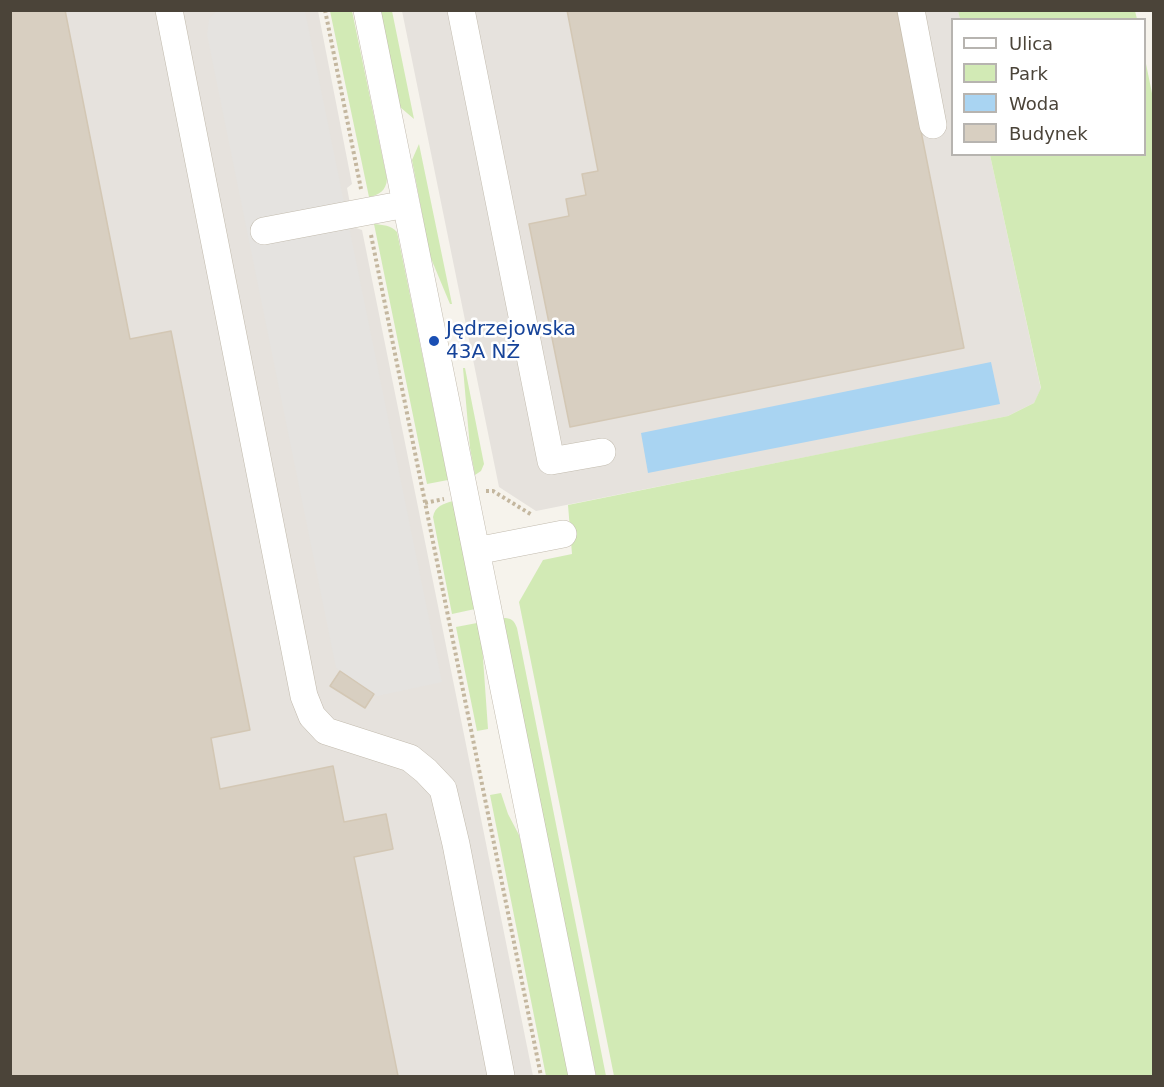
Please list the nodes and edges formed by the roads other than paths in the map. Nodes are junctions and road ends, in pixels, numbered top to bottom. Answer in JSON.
{"nodes":[{"id":1,"x":169,"y":10,"type":"edge"},
{"id":2,"x":367,"y":10,"type":"edge"},
{"id":3,"x":461,"y":10,"type":"edge"},
{"id":4,"x":910,"y":10,"type":"edge"},
{"id":5,"x":933,"y":125,"type":"dead end"},
{"id":6,"x":406,"y":204,"type":"junction"},
{"id":7,"x":264,"y":231,"type":"dead end"},
{"id":8,"x":602,"y":452,"type":"dead end"},
{"id":9,"x":563,"y":534,"type":"dead end"},
{"id":10,"x":476,"y":551,"type":"junction"},
{"id":11,"x":501,"y":1077,"type":"edge"},
{"id":12,"x":582,"y":1077,"type":"edge"}],
"edges":[{"from":1,"to":11,"type":"street"},
{"from":2,"to":6,"type":"street"},
{"from":3,"to":8,"type":"street"},
{"from":4,"to":5,"type":"street"},
{"from":6,"to":7,"type":"street"},
{"from":6,"to":10,"type":"street"},
{"from":9,"to":10,"type":"street"},
{"from":10,"to":12,"type":"street"}]}
